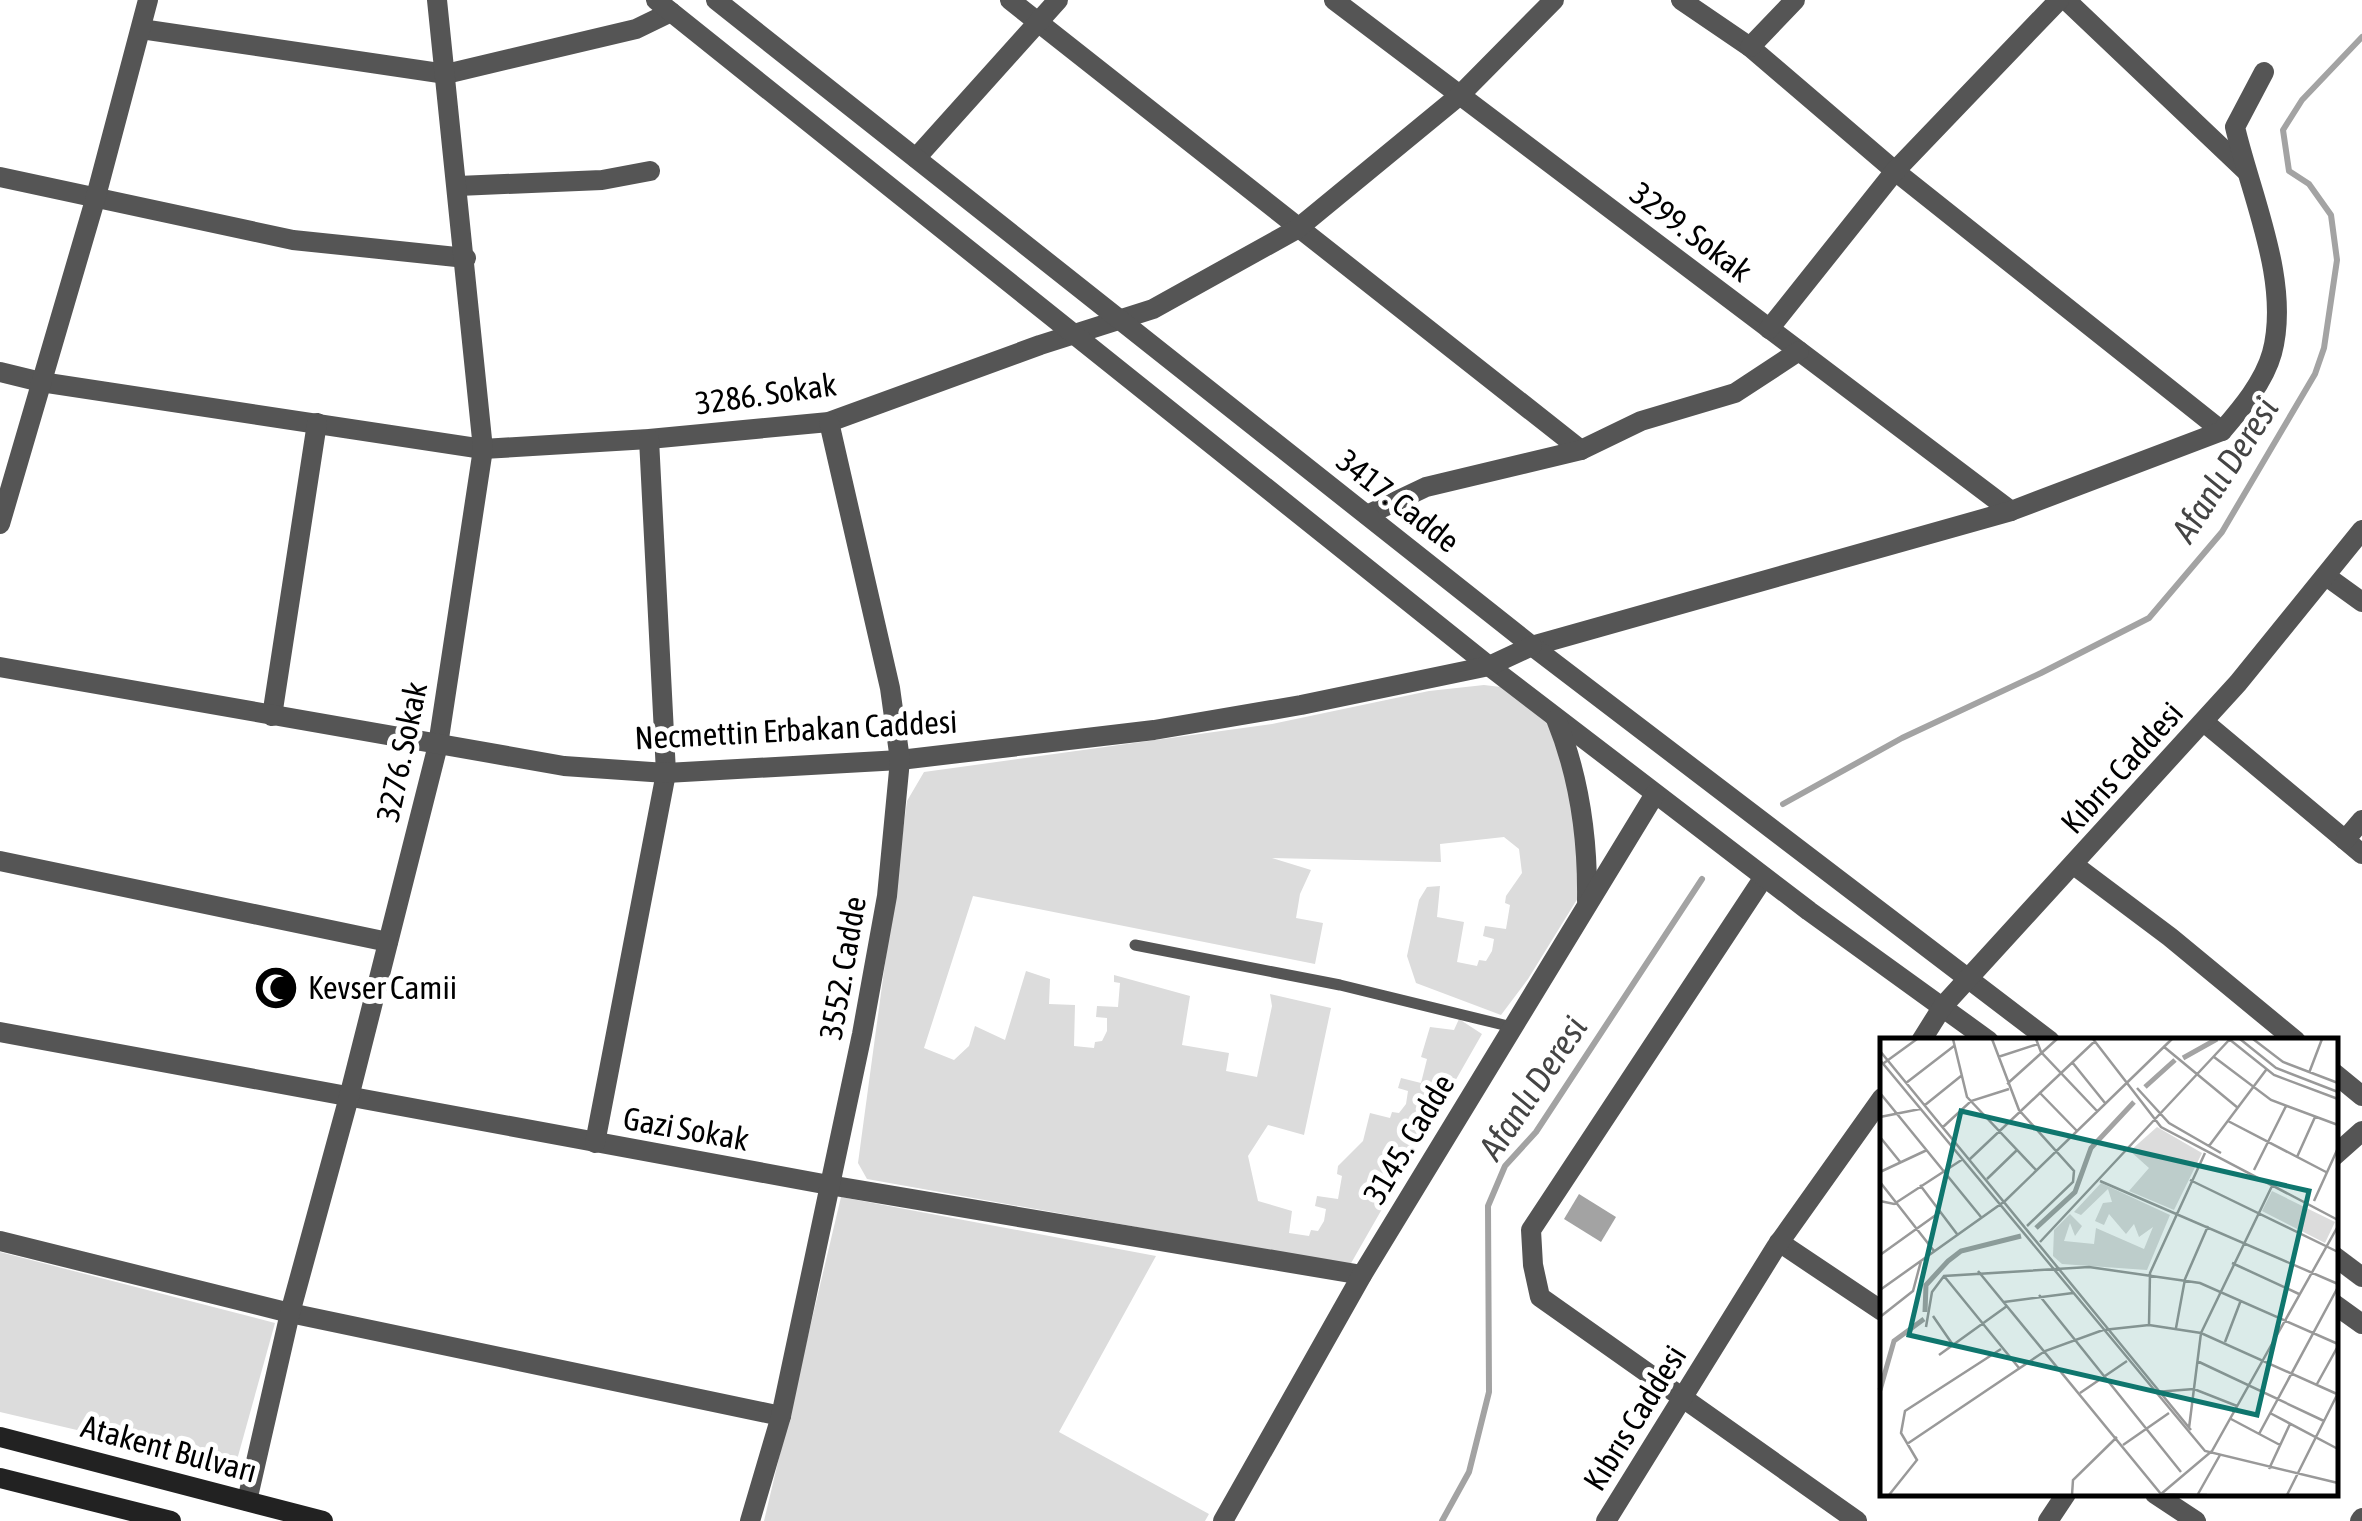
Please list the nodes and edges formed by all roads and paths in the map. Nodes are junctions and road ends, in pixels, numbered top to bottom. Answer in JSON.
{"nodes":[{"id":1,"x":148,"y":0,"type":"edge"},
{"id":2,"x":437,"y":0,"type":"edge"},
{"id":3,"x":716,"y":0,"type":"edge"},
{"id":4,"x":1010,"y":0,"type":"edge"},
{"id":5,"x":1058,"y":0,"type":"edge"},
{"id":6,"x":1334,"y":0,"type":"edge"},
{"id":7,"x":1554,"y":0,"type":"edge"},
{"id":8,"x":1681,"y":0,"type":"edge"},
{"id":9,"x":1795,"y":0,"type":"edge"},
{"id":10,"x":2062,"y":0,"type":"edge"},
{"id":11,"x":671,"y":4,"type":"edge"},
{"id":12,"x":1038,"y":22,"type":"junction"},
{"id":13,"x":140,"y":29,"type":"junction"},
{"id":14,"x":1750,"y":46,"type":"junction"},
{"id":15,"x":2264,"y":72,"type":"dead end"},
{"id":16,"x":446,"y":74,"type":"junction"},
{"id":17,"x":1460,"y":95,"type":"junction"},
{"id":18,"x":916,"y":158,"type":"junction"},
{"id":19,"x":2245,"y":170,"type":"junction"},
{"id":20,"x":650,"y":171,"type":"dead end"},
{"id":21,"x":1895,"y":171,"type":"junction"},
{"id":22,"x":0,"y":177,"type":"edge"},
{"id":23,"x":458,"y":186,"type":"junction"},
{"id":24,"x":95,"y":200,"type":"junction"},
{"id":25,"x":1297,"y":228,"type":"junction"},
{"id":26,"x":466,"y":258,"type":"junction"},
{"id":27,"x":1122,"y":320,"type":"junction"},
{"id":28,"x":1769,"y":329,"type":"junction"},
{"id":29,"x":1077,"y":335,"type":"junction"},
{"id":30,"x":1799,"y":352,"type":"junction"},
{"id":31,"x":0,"y":372,"type":"edge"},
{"id":32,"x":41,"y":382,"type":"junction"},
{"id":33,"x":829,"y":422,"type":"junction"},
{"id":34,"x":316,"y":424,"type":"junction"},
{"id":35,"x":2222,"y":431,"type":"junction"},
{"id":36,"x":649,"y":439,"type":"junction"},
{"id":37,"x":483,"y":449,"type":"junction"},
{"id":38,"x":1581,"y":450,"type":"junction"},
{"id":39,"x":2011,"y":512,"type":"junction"},
{"id":40,"x":1368,"y":515,"type":"junction"},
{"id":41,"x":0,"y":524,"type":"edge"},
{"id":42,"x":2362,"y":530,"type":"edge"},
{"id":43,"x":2326,"y":576,"type":"junction"},
{"id":44,"x":2362,"y":602,"type":"edge"},
{"id":45,"x":1532,"y":646,"type":"junction"},
{"id":46,"x":1489,"y":666,"type":"junction"},
{"id":47,"x":0,"y":667,"type":"edge"},
{"id":48,"x":272,"y":716,"type":"junction"},
{"id":49,"x":1555,"y":717,"type":"junction"},
{"id":50,"x":2204,"y":722,"type":"junction"},
{"id":51,"x":438,"y":745,"type":"junction"},
{"id":52,"x":900,"y":760,"type":"junction"},
{"id":53,"x":666,"y":773,"type":"junction"},
{"id":54,"x":1655,"y":794,"type":"junction"},
{"id":55,"x":2362,"y":820,"type":"edge"},
{"id":56,"x":2345,"y":840,"type":"junction"},
{"id":57,"x":2362,"y":854,"type":"edge"},
{"id":58,"x":0,"y":861,"type":"edge"},
{"id":59,"x":2074,"y":865,"type":"junction"},
{"id":60,"x":1764,"y":877,"type":"junction"},
{"id":61,"x":1586,"y":906,"type":"junction"},
{"id":62,"x":388,"y":942,"type":"junction"},
{"id":63,"x":1135,"y":945,"type":"dead end"},
{"id":64,"x":1968,"y":979,"type":"junction"},
{"id":65,"x":1943,"y":1006,"type":"junction"},
{"id":66,"x":1512,"y":1028,"type":"junction"},
{"id":67,"x":0,"y":1032,"type":"edge"},
{"id":68,"x":1924,"y":1038,"type":"edge"},
{"id":69,"x":1984,"y":1038,"type":"edge"},
{"id":70,"x":2046,"y":1038,"type":"edge"},
{"id":71,"x":2292,"y":1038,"type":"edge"},
{"id":72,"x":2337,"y":1075,"type":"edge"},
{"id":73,"x":2362,"y":1096,"type":"edge"},
{"id":74,"x":350,"y":1097,"type":"junction"},
{"id":75,"x":1880,"y":1101,"type":"edge"},
{"id":76,"x":2362,"y":1131,"type":"edge"},
{"id":77,"x":596,"y":1143,"type":"junction"},
{"id":78,"x":2337,"y":1153,"type":"edge"},
{"id":79,"x":829,"y":1185,"type":"junction"},
{"id":80,"x":0,"y":1241,"type":"edge"},
{"id":81,"x":1779,"y":1242,"type":"junction"},
{"id":82,"x":2337,"y":1258,"type":"edge"},
{"id":83,"x":1362,"y":1275,"type":"junction"},
{"id":84,"x":2362,"y":1277,"type":"edge"},
{"id":85,"x":2337,"y":1306,"type":"edge"},
{"id":86,"x":1880,"y":1310,"type":"edge"},
{"id":87,"x":290,"y":1314,"type":"junction"},
{"id":88,"x":2362,"y":1324,"type":"edge"},
{"id":89,"x":1682,"y":1400,"type":"junction"},
{"id":90,"x":782,"y":1416,"type":"junction"},
{"id":91,"x":0,"y":1437,"type":"edge"},
{"id":92,"x":0,"y":1478,"type":"edge"},
{"id":93,"x":2065,"y":1496,"type":"edge"},
{"id":94,"x":2158,"y":1496,"type":"edge"},
{"id":95,"x":247,"y":1500,"type":"junction"},
{"id":96,"x":171,"y":1521,"type":"edge"},
{"id":97,"x":323,"y":1521,"type":"edge"},
{"id":98,"x":750,"y":1521,"type":"edge"},
{"id":99,"x":1223,"y":1521,"type":"edge"},
{"id":100,"x":1606,"y":1521,"type":"edge"},
{"id":101,"x":1857,"y":1521,"type":"edge"},
{"id":102,"x":2048,"y":1521,"type":"edge"},
{"id":103,"x":2196,"y":1521,"type":"edge"}],
"edges":[{"from":1,"to":13,"type":"street"},
{"from":2,"to":16,"type":"street","name":"3276. Sokak"},
{"from":3,"to":18,"type":"street","name":"3417. Cadde"},
{"from":4,"to":12,"type":"street"},
{"from":5,"to":12,"type":"street"},
{"from":6,"to":17,"type":"street","name":"3299. Sokak"},
{"from":7,"to":17,"type":"street","name":"3286. Sokak"},
{"from":8,"to":14,"type":"street"},
{"from":9,"to":14,"type":"street"},
{"from":10,"to":19,"type":"street"},
{"from":10,"to":21,"type":"street"},
{"from":11,"to":16,"type":"street"},
{"from":11,"to":29,"type":"street"},
{"from":12,"to":18,"type":"street"},
{"from":12,"to":25,"type":"street"},
{"from":13,"to":16,"type":"street"},
{"from":13,"to":24,"type":"street"},
{"from":14,"to":21,"type":"street"},
{"from":15,"to":19,"type":"street"},
{"from":16,"to":23,"type":"street","name":"3276. Sokak"},
{"from":17,"to":25,"type":"street","name":"3286. Sokak"},
{"from":17,"to":28,"type":"street","name":"3299. Sokak"},
{"from":18,"to":27,"type":"street","name":"3417. Cadde"},
{"from":19,"to":35,"type":"street"},
{"from":20,"to":23,"type":"street"},
{"from":21,"to":28,"type":"street"},
{"from":21,"to":35,"type":"street"},
{"from":22,"to":24,"type":"street"},
{"from":23,"to":26,"type":"street","name":"3276. Sokak"},
{"from":24,"to":26,"type":"street"},
{"from":24,"to":32,"type":"street"},
{"from":25,"to":27,"type":"street","name":"3286. Sokak"},
{"from":25,"to":38,"type":"street"},
{"from":26,"to":37,"type":"street","name":"3276. Sokak"},
{"from":27,"to":29,"type":"street","name":"3286. Sokak"},
{"from":27,"to":40,"type":"street","name":"3417. Cadde"},
{"from":28,"to":30,"type":"street","name":"3299. Sokak"},
{"from":29,"to":33,"type":"street","name":"3286. Sokak"},
{"from":29,"to":46,"type":"street"},
{"from":30,"to":38,"type":"street"},
{"from":30,"to":39,"type":"street","name":"3299. Sokak"},
{"from":31,"to":32,"type":"street","name":"3286. Sokak"},
{"from":32,"to":34,"type":"street","name":"3286. Sokak"},
{"from":32,"to":41,"type":"street"},
{"from":33,"to":36,"type":"street","name":"3286. Sokak"},
{"from":33,"to":52,"type":"street","name":"3552. Cadde"},
{"from":34,"to":37,"type":"street","name":"3286. Sokak"},
{"from":34,"to":48,"type":"street"},
{"from":35,"to":39,"type":"street","name":"Necmettin Erbakan Caddesi"},
{"from":36,"to":37,"type":"street","name":"3286. Sokak"},
{"from":36,"to":53,"type":"street"},
{"from":37,"to":51,"type":"street","name":"3276. Sokak"},
{"from":38,"to":40,"type":"street"},
{"from":39,"to":45,"type":"street","name":"Necmettin Erbakan Caddesi"},
{"from":40,"to":45,"type":"street","name":"3417. Cadde"},
{"from":42,"to":43,"type":"street","name":"Kıbrıs Caddesi"},
{"from":43,"to":44,"type":"street"},
{"from":43,"to":50,"type":"street","name":"Kıbrıs Caddesi"},
{"from":45,"to":46,"type":"street","name":"Necmettin Erbakan Caddesi"},
{"from":45,"to":64,"type":"street","name":"3417. Cadde"},
{"from":46,"to":49,"type":"street"},
{"from":46,"to":52,"type":"street","name":"Necmettin Erbakan Caddesi"},
{"from":47,"to":48,"type":"street","name":"Necmettin Erbakan Caddesi"},
{"from":48,"to":51,"type":"street","name":"Necmettin Erbakan Caddesi"},
{"from":49,"to":54,"type":"street"},
{"from":49,"to":61,"type":"street"},
{"from":50,"to":56,"type":"street"},
{"from":50,"to":59,"type":"street","name":"Kıbrıs Caddesi"},
{"from":51,"to":53,"type":"street","name":"Necmettin Erbakan Caddesi"},
{"from":51,"to":62,"type":"street","name":"3276. Sokak"},
{"from":52,"to":53,"type":"street","name":"Necmettin Erbakan Caddesi"},
{"from":52,"to":79,"type":"street","name":"3552. Cadde"},
{"from":53,"to":77,"type":"street"},
{"from":54,"to":60,"type":"street"},
{"from":54,"to":61,"type":"street","name":"3145. Cadde"},
{"from":55,"to":56,"type":"street"},
{"from":56,"to":57,"type":"street"},
{"from":58,"to":62,"type":"street"},
{"from":59,"to":64,"type":"street","name":"Kıbrıs Caddesi"},
{"from":59,"to":71,"type":"street"},
{"from":60,"to":65,"type":"street"},
{"from":60,"to":89,"type":"street"},
{"from":61,"to":66,"type":"street","name":"3145. Cadde"},
{"from":62,"to":74,"type":"street","name":"3276. Sokak"},
{"from":63,"to":66,"type":"lane"},
{"from":64,"to":65,"type":"street","name":"Kıbrıs Caddesi"},
{"from":64,"to":70,"type":"street","name":"3417. Cadde"},
{"from":65,"to":68,"type":"street","name":"Kıbrıs Caddesi"},
{"from":65,"to":69,"type":"street"},
{"from":66,"to":83,"type":"street","name":"3145. Cadde"},
{"from":67,"to":74,"type":"street","name":"Gazi Sokak"},
{"from":72,"to":73,"type":"street"},
{"from":74,"to":77,"type":"street","name":"Gazi Sokak"},
{"from":74,"to":87,"type":"street","name":"3276. Sokak"},
{"from":75,"to":81,"type":"street","name":"Kıbrıs Caddesi"},
{"from":76,"to":78,"type":"street"},
{"from":77,"to":79,"type":"street","name":"Gazi Sokak"},
{"from":79,"to":83,"type":"street","name":"Gazi Sokak"},
{"from":79,"to":90,"type":"street","name":"3552. Cadde"},
{"from":80,"to":87,"type":"street"},
{"from":81,"to":86,"type":"street"},
{"from":81,"to":89,"type":"street","name":"Kıbrıs Caddesi"},
{"from":82,"to":84,"type":"street"},
{"from":83,"to":99,"type":"street","name":"3145. Cadde"},
{"from":85,"to":88,"type":"street"},
{"from":87,"to":90,"type":"street"},
{"from":87,"to":95,"type":"street","name":"3276. Sokak"},
{"from":89,"to":100,"type":"street","name":"Kıbrıs Caddesi"},
{"from":89,"to":101,"type":"street"},
{"from":90,"to":98,"type":"street","name":"3552. Cadde"},
{"from":91,"to":95,"type":"main road","name":"Atakent Bulvarı"},
{"from":92,"to":96,"type":"main road"},
{"from":93,"to":102,"type":"street"},
{"from":94,"to":103,"type":"street"},
{"from":95,"to":97,"type":"main road","name":"Atakent Bulvarı"}]}
